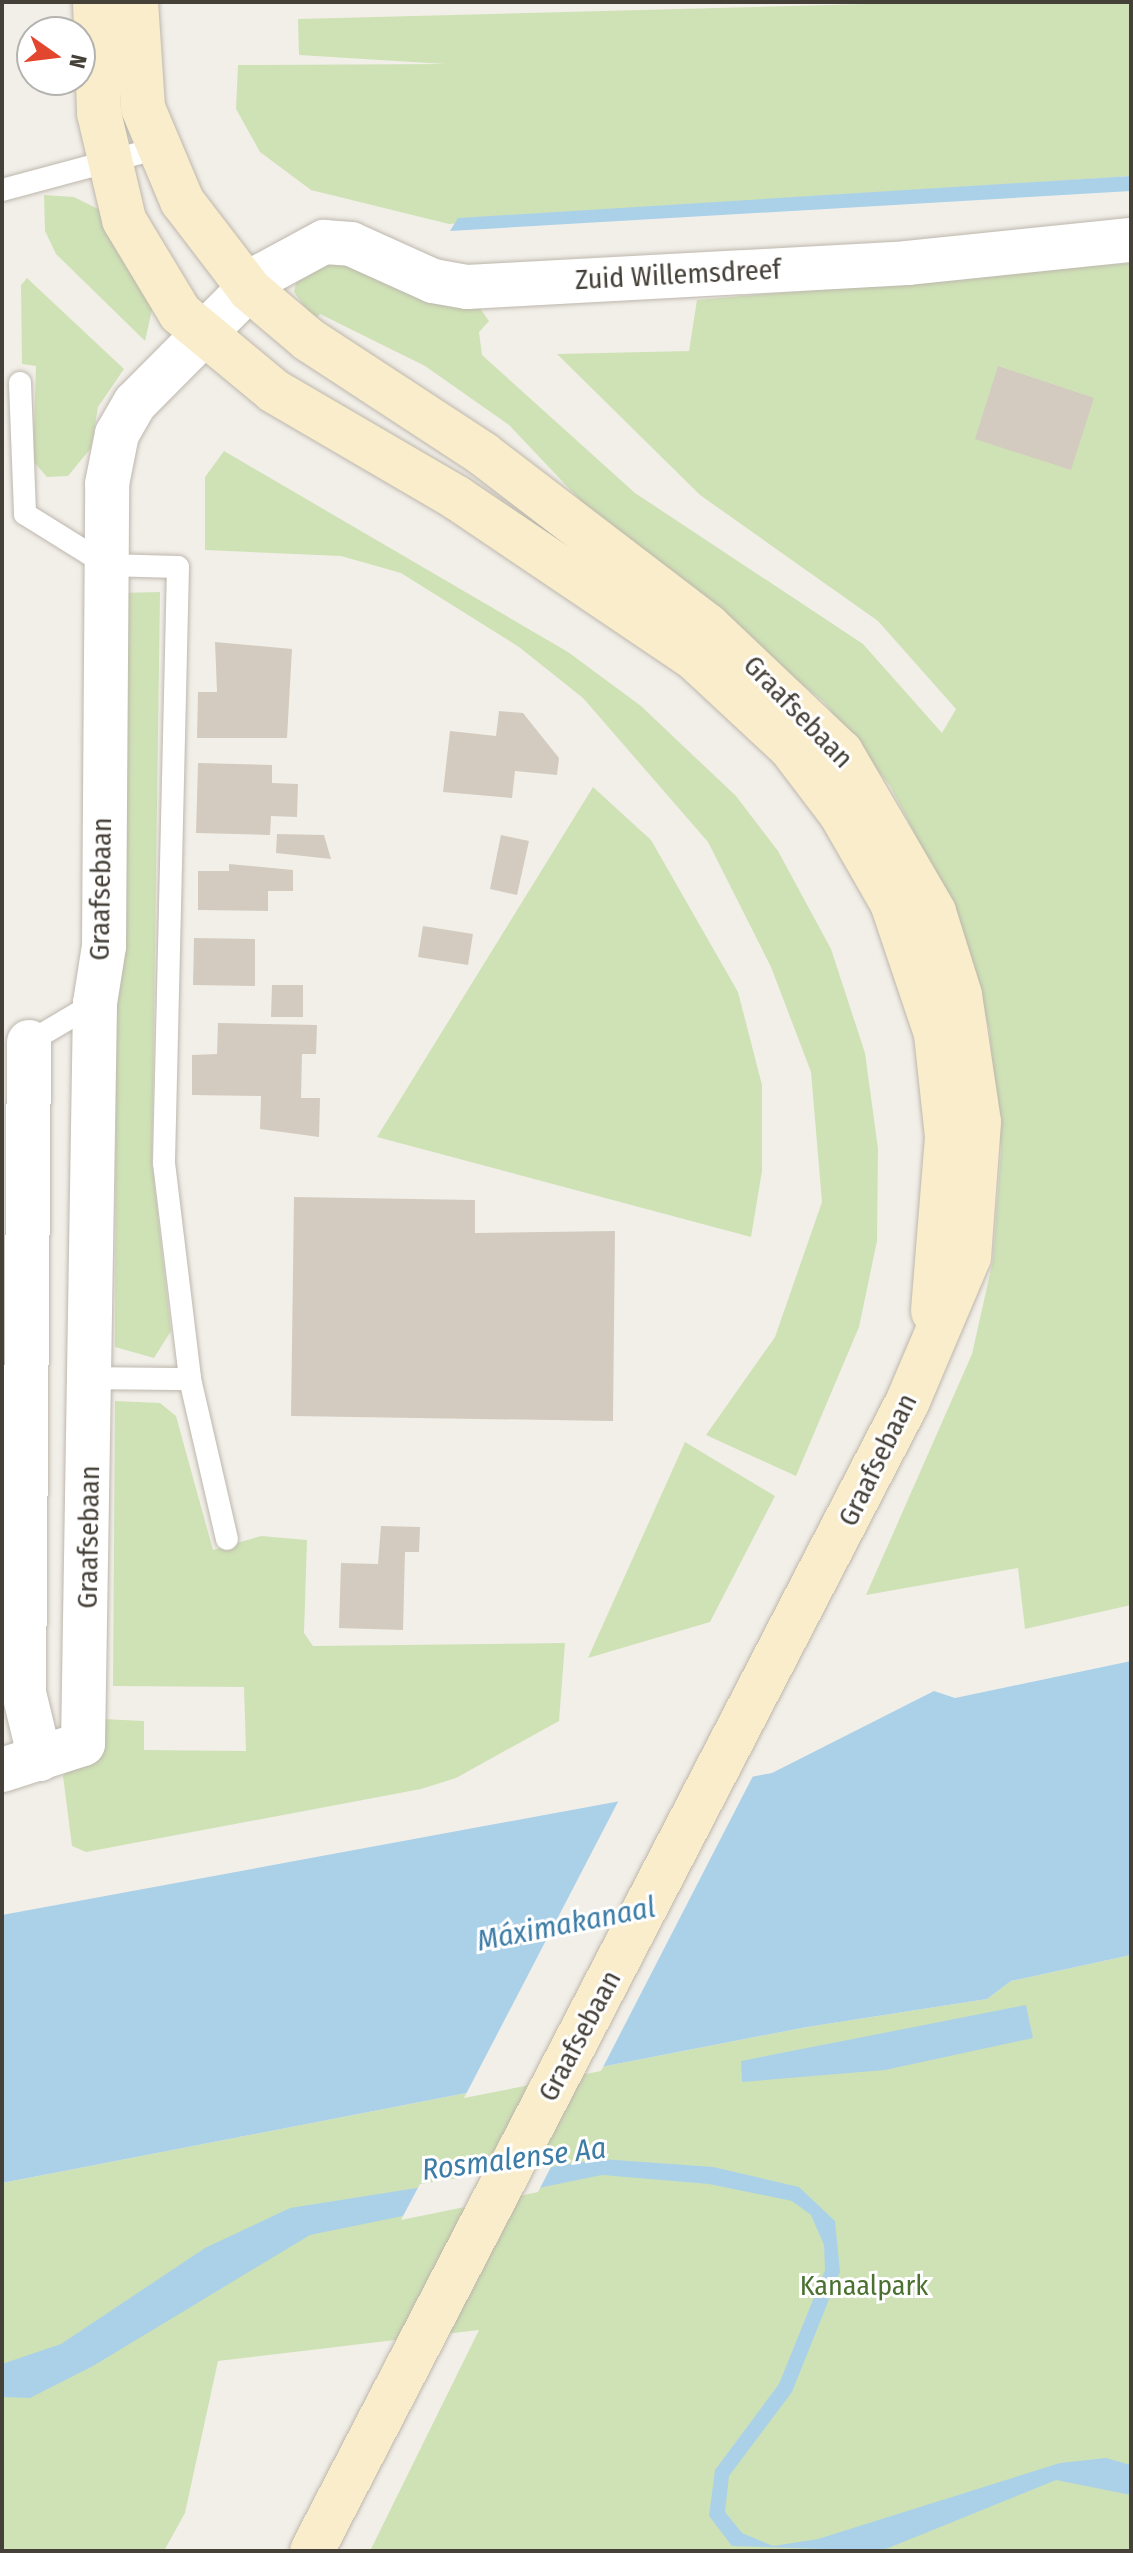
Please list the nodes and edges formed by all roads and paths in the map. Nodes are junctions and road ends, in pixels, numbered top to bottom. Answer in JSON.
{"nodes":[{"id":1,"x":95,"y":2,"type":"edge"},
{"id":2,"x":136,"y":2,"type":"edge"},
{"id":3,"x":159,"y":148,"type":"junction"},
{"id":4,"x":108,"y":161,"type":"junction"},
{"id":5,"x":2,"y":190,"type":"edge"},
{"id":6,"x":1131,"y":240,"type":"edge"},
{"id":7,"x":250,"y":290,"type":"junction"},
{"id":8,"x":204,"y":336,"type":"junction"},
{"id":9,"x":20,"y":383,"type":"dead end"},
{"id":10,"x":107,"y":565,"type":"junction"},
{"id":11,"x":95,"y":1003,"type":"junction"},
{"id":12,"x":29,"y":1042,"type":"joint"},
{"id":13,"x":929,"y":1346,"type":"junction"},
{"id":14,"x":92,"y":1378,"type":"junction"},
{"id":15,"x":190,"y":1379,"type":"junction"},
{"id":16,"x":227,"y":1539,"type":"dead end"},
{"id":17,"x":21,"y":1765,"type":"edge"},
{"id":18,"x":312,"y":2551,"type":"edge"}],
"edges":[{"from":1,"to":4,"type":"main road","name":"Graafsebaan"},
{"from":2,"to":3,"type":"main road","name":"Graafsebaan"},
{"from":3,"to":4,"type":"lane"},
{"from":3,"to":7,"type":"main road","name":"Graafsebaan"},
{"from":4,"to":5,"type":"lane"},
{"from":4,"to":8,"type":"main road","name":"Graafsebaan"},
{"from":6,"to":7,"type":"street","name":"Zuid Willemsdreef"},
{"from":7,"to":8,"type":"street","name":"Graafsebaan"},
{"from":7,"to":13,"type":"main road","name":"Graafsebaan"},
{"from":8,"to":10,"type":"street","name":"Graafsebaan"},
{"from":8,"to":13,"type":"main road","name":"Graafsebaan"},
{"from":9,"to":10,"type":"lane"},
{"from":10,"to":11,"type":"street","name":"Graafsebaan"},
{"from":10,"to":15,"type":"lane"},
{"from":11,"to":12,"type":"lane"},
{"from":11,"to":14,"type":"street","name":"Graafsebaan"},
{"from":12,"to":17,"type":"street","name":"Graafsebaan"},
{"from":13,"to":18,"type":"main road","name":"Graafsebaan"},
{"from":14,"to":15,"type":"lane"},
{"from":14,"to":17,"type":"street","name":"Graafsebaan"},
{"from":15,"to":16,"type":"lane"}]}
